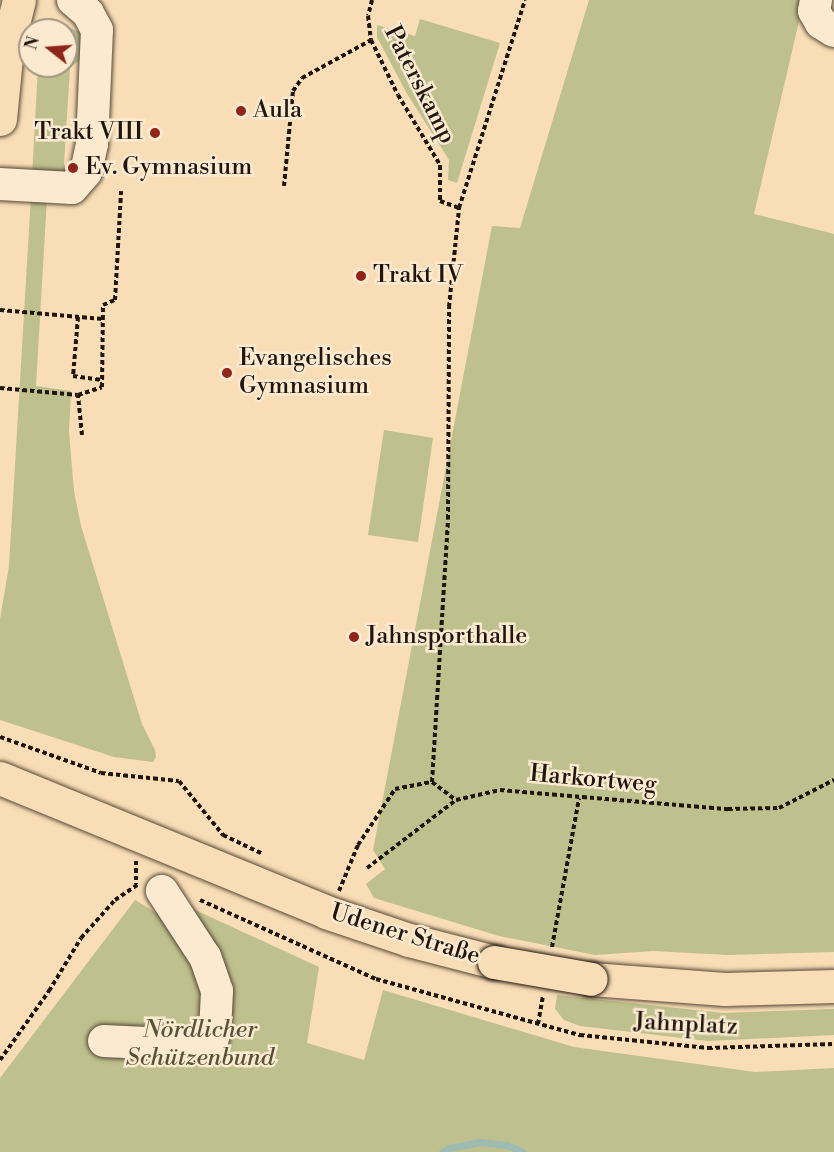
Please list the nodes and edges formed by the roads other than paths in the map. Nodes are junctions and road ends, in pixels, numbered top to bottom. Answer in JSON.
{"nodes":[{"id":1,"x":19,"y":0,"type":"edge"},
{"id":2,"x":73,"y":0,"type":"edge"},
{"id":3,"x":816,"y":0,"type":"edge"},
{"id":4,"x":834,"y":31,"type":"edge"},
{"id":5,"x":0,"y":119,"type":"edge"},
{"id":6,"x":0,"y":184,"type":"edge"},
{"id":7,"x":0,"y":778,"type":"edge"},
{"id":8,"x":149,"y":888,"type":"road end"},
{"id":9,"x":834,"y":986,"type":"edge"},
{"id":10,"x":104,"y":1041,"type":"dead end"}],
"edges":[{"from":1,"to":5,"type":"main road"},
{"from":2,"to":6,"type":"lane"},
{"from":3,"to":4,"type":"lane"},
{"from":7,"to":9,"type":"main road","name":"Udener Straße","bridge":true},
{"from":8,"to":10,"type":"lane"}]}
